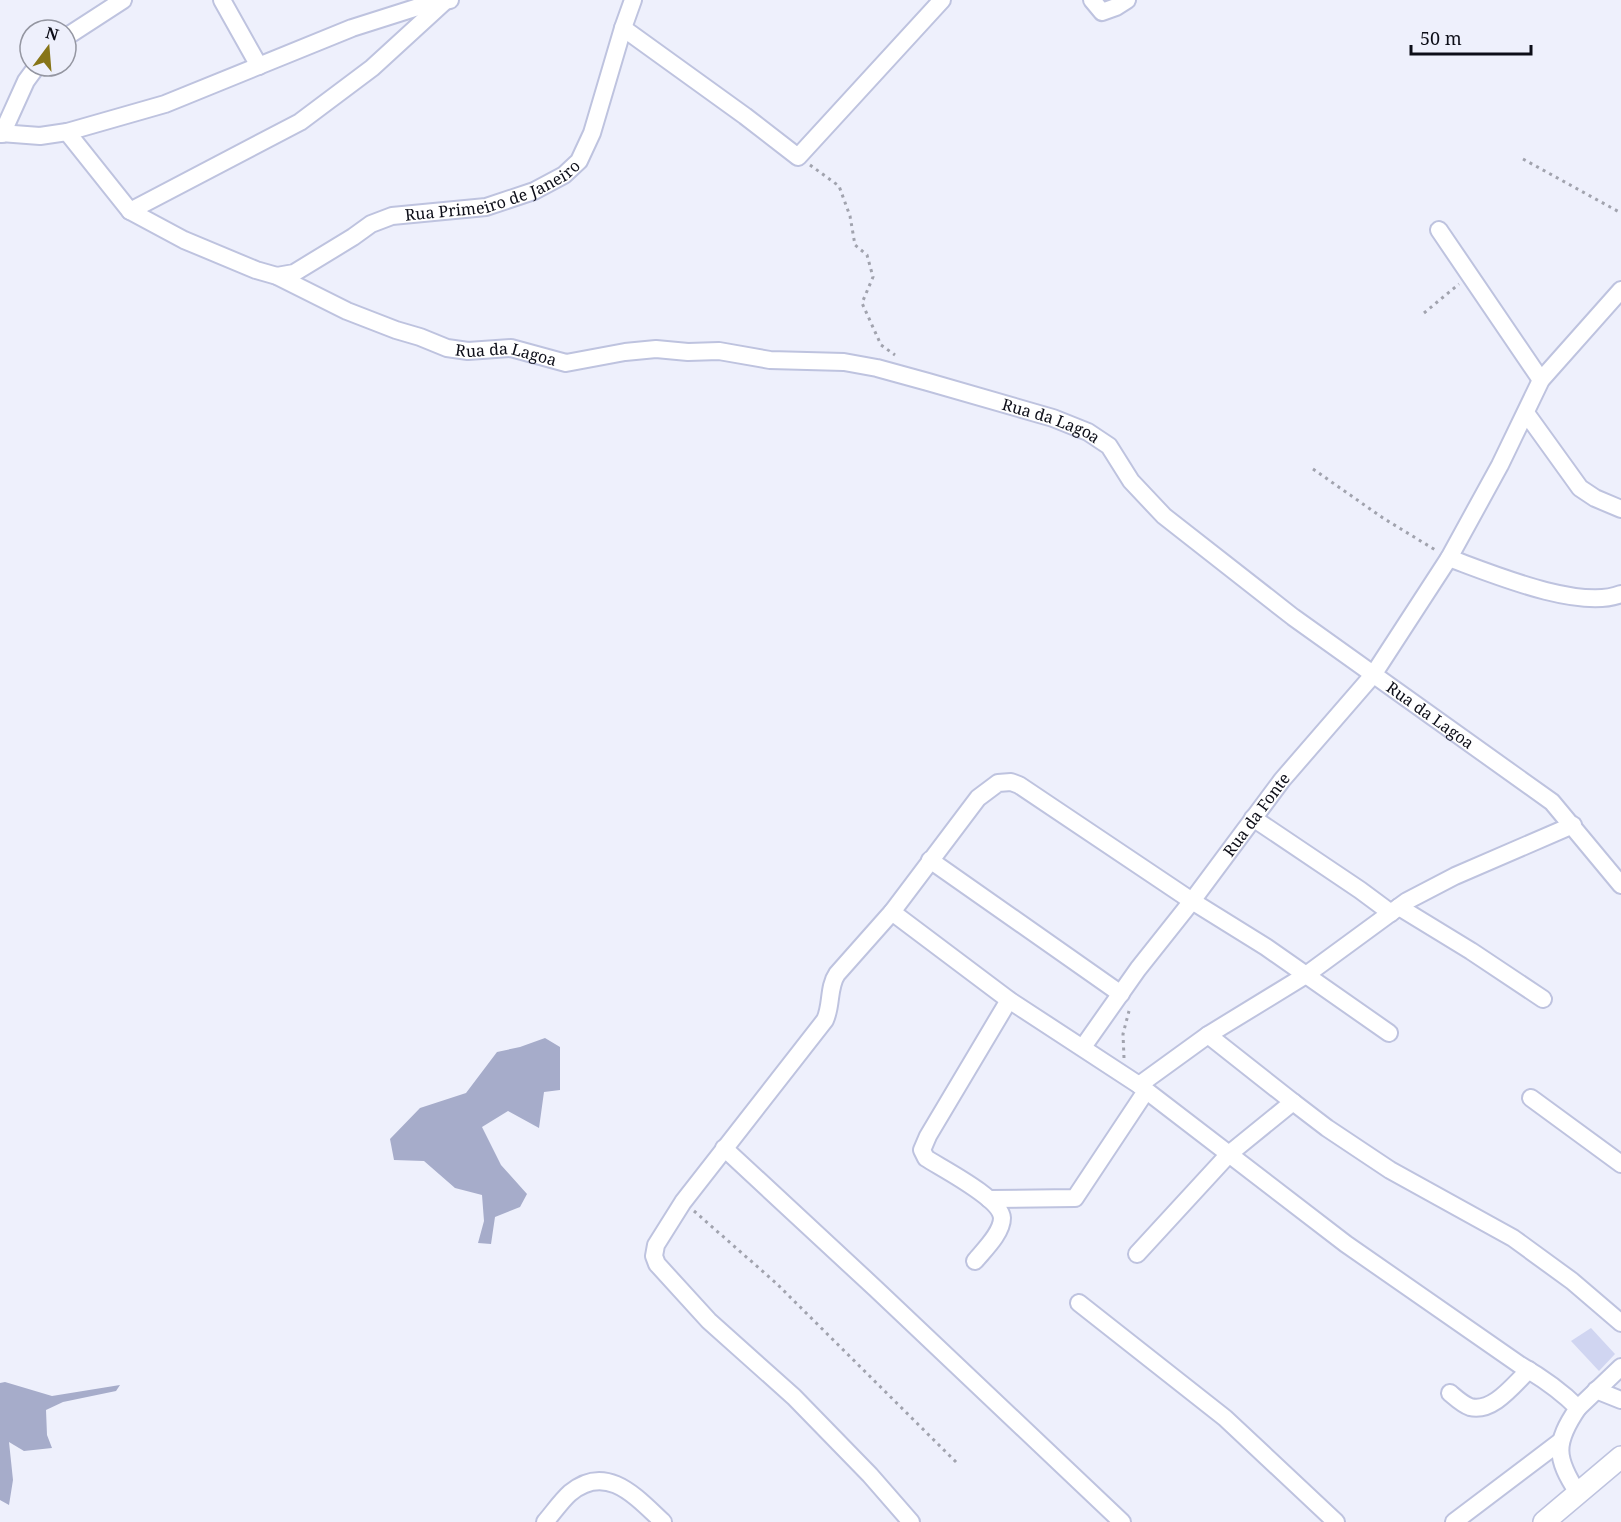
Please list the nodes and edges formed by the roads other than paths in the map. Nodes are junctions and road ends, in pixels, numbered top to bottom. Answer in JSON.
{"nodes":[{"id":1,"x":123,"y":0,"type":"edge"},
{"id":2,"x":222,"y":0,"type":"edge"},
{"id":3,"x":633,"y":0,"type":"edge"},
{"id":4,"x":942,"y":0,"type":"edge"},
{"id":5,"x":1092,"y":0,"type":"edge"},
{"id":6,"x":1126,"y":0,"type":"edge"},
{"id":7,"x":447,"y":1,"type":"edge"},
{"id":8,"x":623,"y":28,"type":"junction"},
{"id":9,"x":78,"y":29,"type":"edge"},
{"id":10,"x":259,"y":66,"type":"junction"},
{"id":11,"x":28,"y":78,"type":"edge"},
{"id":12,"x":67,"y":132,"type":"junction"},
{"id":13,"x":1,"y":134,"type":"edge"},
{"id":14,"x":130,"y":211,"type":"junction"},
{"id":15,"x":1439,"y":230,"type":"dead end"},
{"id":16,"x":277,"y":276,"type":"junction"},
{"id":17,"x":1621,"y":290,"type":"edge"},
{"id":18,"x":1541,"y":380,"type":"junction"},
{"id":19,"x":1526,"y":413,"type":"junction"},
{"id":20,"x":1621,"y":509,"type":"edge"},
{"id":21,"x":1449,"y":558,"type":"junction"},
{"id":22,"x":1621,"y":594,"type":"edge"},
{"id":23,"x":1373,"y":675,"type":"junction"},
{"id":24,"x":1253,"y":818,"type":"junction"},
{"id":25,"x":1573,"y":825,"type":"junction"},
{"id":26,"x":930,"y":860,"type":"junction"},
{"id":27,"x":1621,"y":885,"type":"edge"},
{"id":28,"x":1192,"y":901,"type":"junction"},
{"id":29,"x":1395,"y":910,"type":"junction"},
{"id":30,"x":892,"y":912,"type":"junction"},
{"id":31,"x":1306,"y":975,"type":"junction"},
{"id":32,"x":1126,"y":999,"type":"junction"},
{"id":33,"x":1543,"y":999,"type":"dead end"},
{"id":34,"x":1009,"y":1000,"type":"junction"},
{"id":35,"x":1389,"y":1033,"type":"dead end"},
{"id":36,"x":1208,"y":1035,"type":"junction"},
{"id":37,"x":1083,"y":1047,"type":"junction"},
{"id":38,"x":1136,"y":1084,"type":"junction"},
{"id":39,"x":1531,"y":1098,"type":"dead end"},
{"id":40,"x":1293,"y":1102,"type":"junction"},
{"id":41,"x":724,"y":1148,"type":"junction"},
{"id":42,"x":1228,"y":1154,"type":"junction"},
{"id":43,"x":1621,"y":1164,"type":"edge"},
{"id":44,"x":989,"y":1199,"type":"junction"},
{"id":45,"x":1137,"y":1254,"type":"dead end"},
{"id":46,"x":975,"y":1261,"type":"dead end"},
{"id":47,"x":1079,"y":1303,"type":"dead end"},
{"id":48,"x":1621,"y":1323,"type":"edge"},
{"id":49,"x":1621,"y":1367,"type":"edge"},
{"id":50,"x":1529,"y":1370,"type":"junction"},
{"id":51,"x":1596,"y":1390,"type":"junction"},
{"id":52,"x":1450,"y":1393,"type":"dead end"},
{"id":53,"x":1621,"y":1400,"type":"edge"},
{"id":54,"x":1578,"y":1408,"type":"junction"},
{"id":55,"x":1561,"y":1441,"type":"junction"},
{"id":56,"x":1621,"y":1457,"type":"edge"},
{"id":57,"x":1578,"y":1493,"type":"junction"},
{"id":58,"x":1461,"y":1520,"type":"edge"},
{"id":59,"x":545,"y":1522,"type":"edge"},
{"id":60,"x":663,"y":1522,"type":"edge"},
{"id":61,"x":911,"y":1522,"type":"edge"},
{"id":62,"x":1122,"y":1522,"type":"edge"},
{"id":63,"x":1336,"y":1522,"type":"edge"},
{"id":64,"x":1544,"y":1522,"type":"edge"}],
"edges":[{"from":1,"to":9,"type":"street"},
{"from":2,"to":10,"type":"street"},
{"from":3,"to":8,"type":"street","name":"Rua Primeiro de Janeiro"},
{"from":4,"to":8,"type":"street"},
{"from":5,"to":6,"type":"street"},
{"from":7,"to":10,"type":"street"},
{"from":7,"to":14,"type":"street"},
{"from":8,"to":16,"type":"street","name":"Rua Primeiro de Janeiro"},
{"from":10,"to":12,"type":"street"},
{"from":11,"to":13,"type":"street"},
{"from":12,"to":13,"type":"street"},
{"from":12,"to":14,"type":"street"},
{"from":14,"to":16,"type":"street","name":"Rua da Lagoa"},
{"from":15,"to":18,"type":"street"},
{"from":16,"to":23,"type":"street","name":"Rua da Lagoa"},
{"from":17,"to":18,"type":"street","name":"Rua da Fonte"},
{"from":18,"to":19,"type":"street","name":"Rua da Fonte"},
{"from":19,"to":20,"type":"street"},
{"from":19,"to":21,"type":"street","name":"Rua da Fonte"},
{"from":21,"to":22,"type":"street"},
{"from":21,"to":23,"type":"street","name":"Rua da Fonte"},
{"from":23,"to":24,"type":"street","name":"Rua da Fonte"},
{"from":23,"to":25,"type":"street","name":"Rua da Lagoa"},
{"from":24,"to":28,"type":"street","name":"Rua da Fonte"},
{"from":24,"to":29,"type":"street"},
{"from":25,"to":27,"type":"street","name":"Rua da Lagoa"},
{"from":25,"to":29,"type":"street"},
{"from":26,"to":28,"type":"street"},
{"from":26,"to":30,"type":"street"},
{"from":26,"to":32,"type":"street"},
{"from":28,"to":31,"type":"street"},
{"from":28,"to":32,"type":"street","name":"Rua da Fonte"},
{"from":29,"to":31,"type":"street"},
{"from":29,"to":33,"type":"street"},
{"from":30,"to":34,"type":"street"},
{"from":30,"to":41,"type":"street"},
{"from":31,"to":35,"type":"street"},
{"from":31,"to":36,"type":"street"},
{"from":32,"to":37,"type":"street","name":"Rua da Fonte"},
{"from":34,"to":37,"type":"street"},
{"from":34,"to":44,"type":"street"},
{"from":36,"to":38,"type":"street"},
{"from":36,"to":40,"type":"street"},
{"from":37,"to":38,"type":"street"},
{"from":38,"to":42,"type":"street"},
{"from":38,"to":44,"type":"street"},
{"from":39,"to":43,"type":"street"},
{"from":40,"to":42,"type":"street"},
{"from":40,"to":48,"type":"street"},
{"from":41,"to":61,"type":"street"},
{"from":41,"to":62,"type":"street"},
{"from":42,"to":45,"type":"street"},
{"from":42,"to":50,"type":"street"},
{"from":44,"to":46,"type":"street"},
{"from":47,"to":63,"type":"street"},
{"from":49,"to":51,"type":"street"},
{"from":50,"to":52,"type":"street"},
{"from":50,"to":54,"type":"street"},
{"from":51,"to":53,"type":"street"},
{"from":51,"to":54,"type":"street"},
{"from":54,"to":55,"type":"street"},
{"from":55,"to":57,"type":"street"},
{"from":55,"to":58,"type":"street"},
{"from":56,"to":57,"type":"main road"},
{"from":57,"to":64,"type":"main road"},
{"from":59,"to":60,"type":"street"}]}
